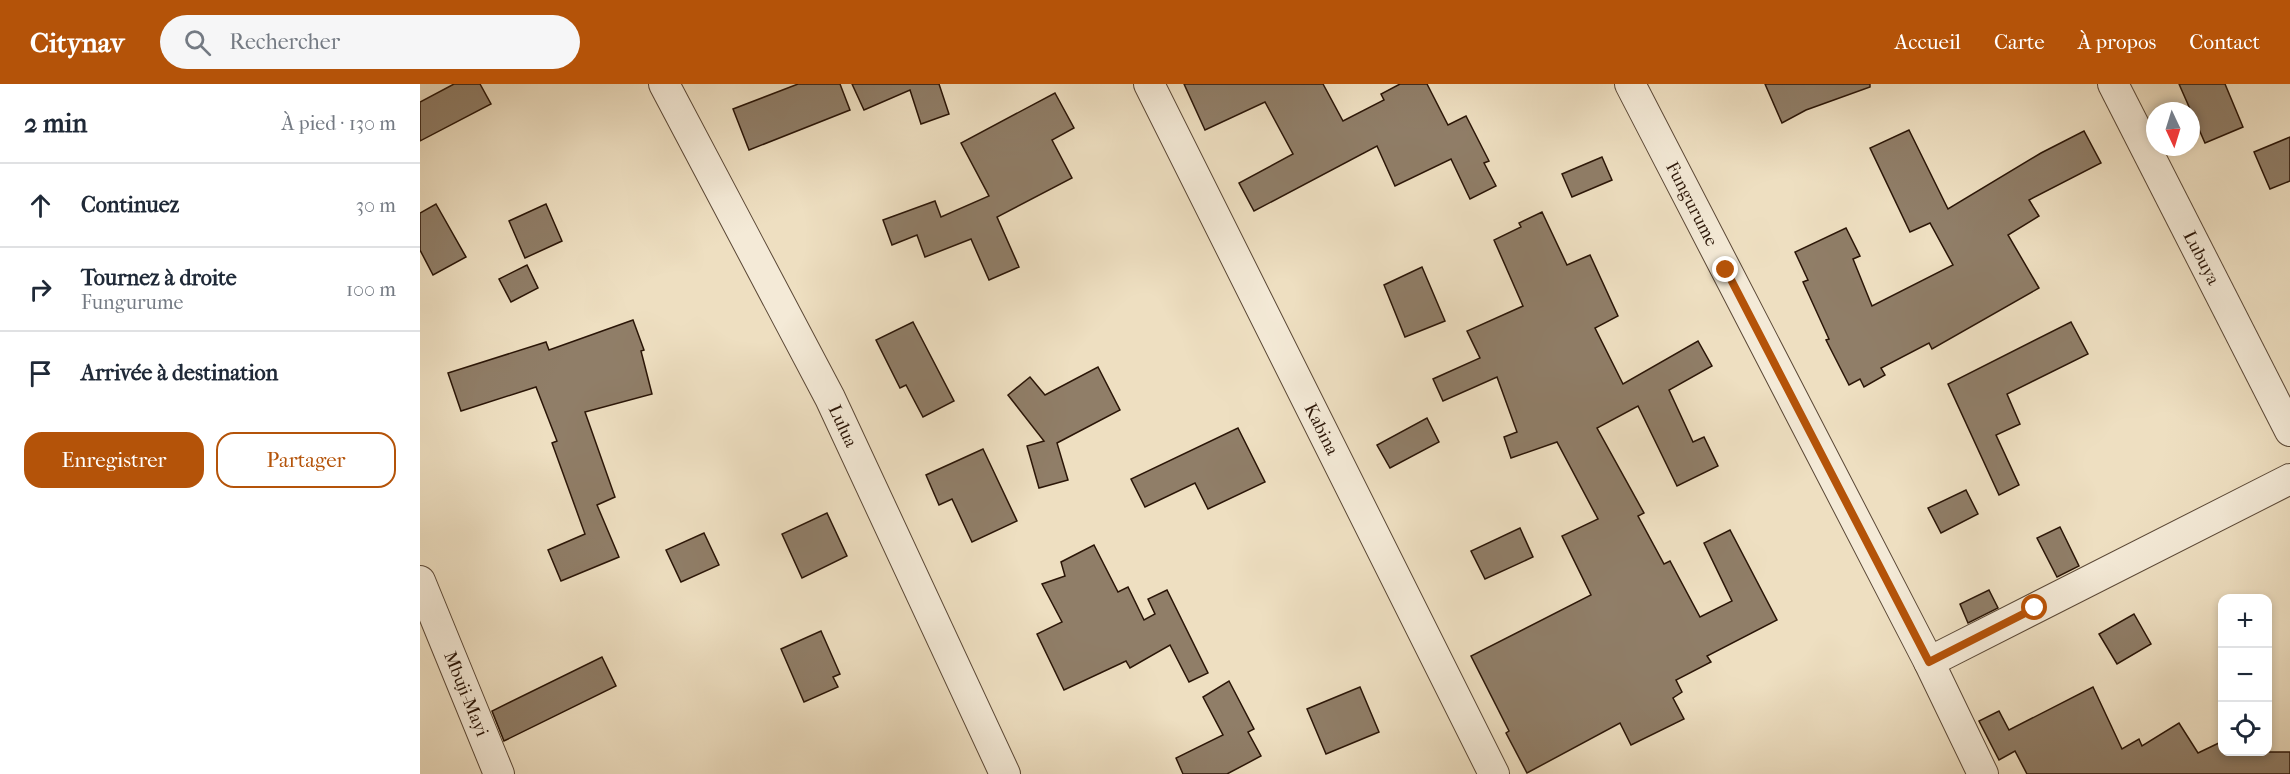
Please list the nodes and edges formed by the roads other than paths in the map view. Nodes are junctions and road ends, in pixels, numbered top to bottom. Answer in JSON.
{"nodes":[{"id":1,"x":664,"y":84,"type":"edge"},
{"id":2,"x":1149,"y":84,"type":"edge"},
{"id":3,"x":1630,"y":84,"type":"edge"},
{"id":4,"x":2113,"y":84,"type":"edge"},
{"id":5,"x":2290,"y":431,"type":"edge"},
{"id":6,"x":2290,"y":479,"type":"edge"},
{"id":7,"x":420,"y":581,"type":"edge"},
{"id":8,"x":1929,"y":662,"type":"junction"},
{"id":9,"x":499,"y":774,"type":"edge"},
{"id":10,"x":1005,"y":774,"type":"edge"},
{"id":11,"x":1494,"y":774,"type":"edge"},
{"id":12,"x":1983,"y":774,"type":"edge"}],
"edges":[{"from":1,"to":10,"type":"street","name":"Lulua"},
{"from":2,"to":11,"type":"street","name":"Kabina"},
{"from":3,"to":8,"type":"street","name":"Fungurume"},
{"from":4,"to":5,"type":"street","name":"Lubuya"},
{"from":6,"to":8,"type":"street"},
{"from":7,"to":9,"type":"street","name":"Mbuji-Mayi"},
{"from":8,"to":12,"type":"street","name":"Fungurume"}]}
